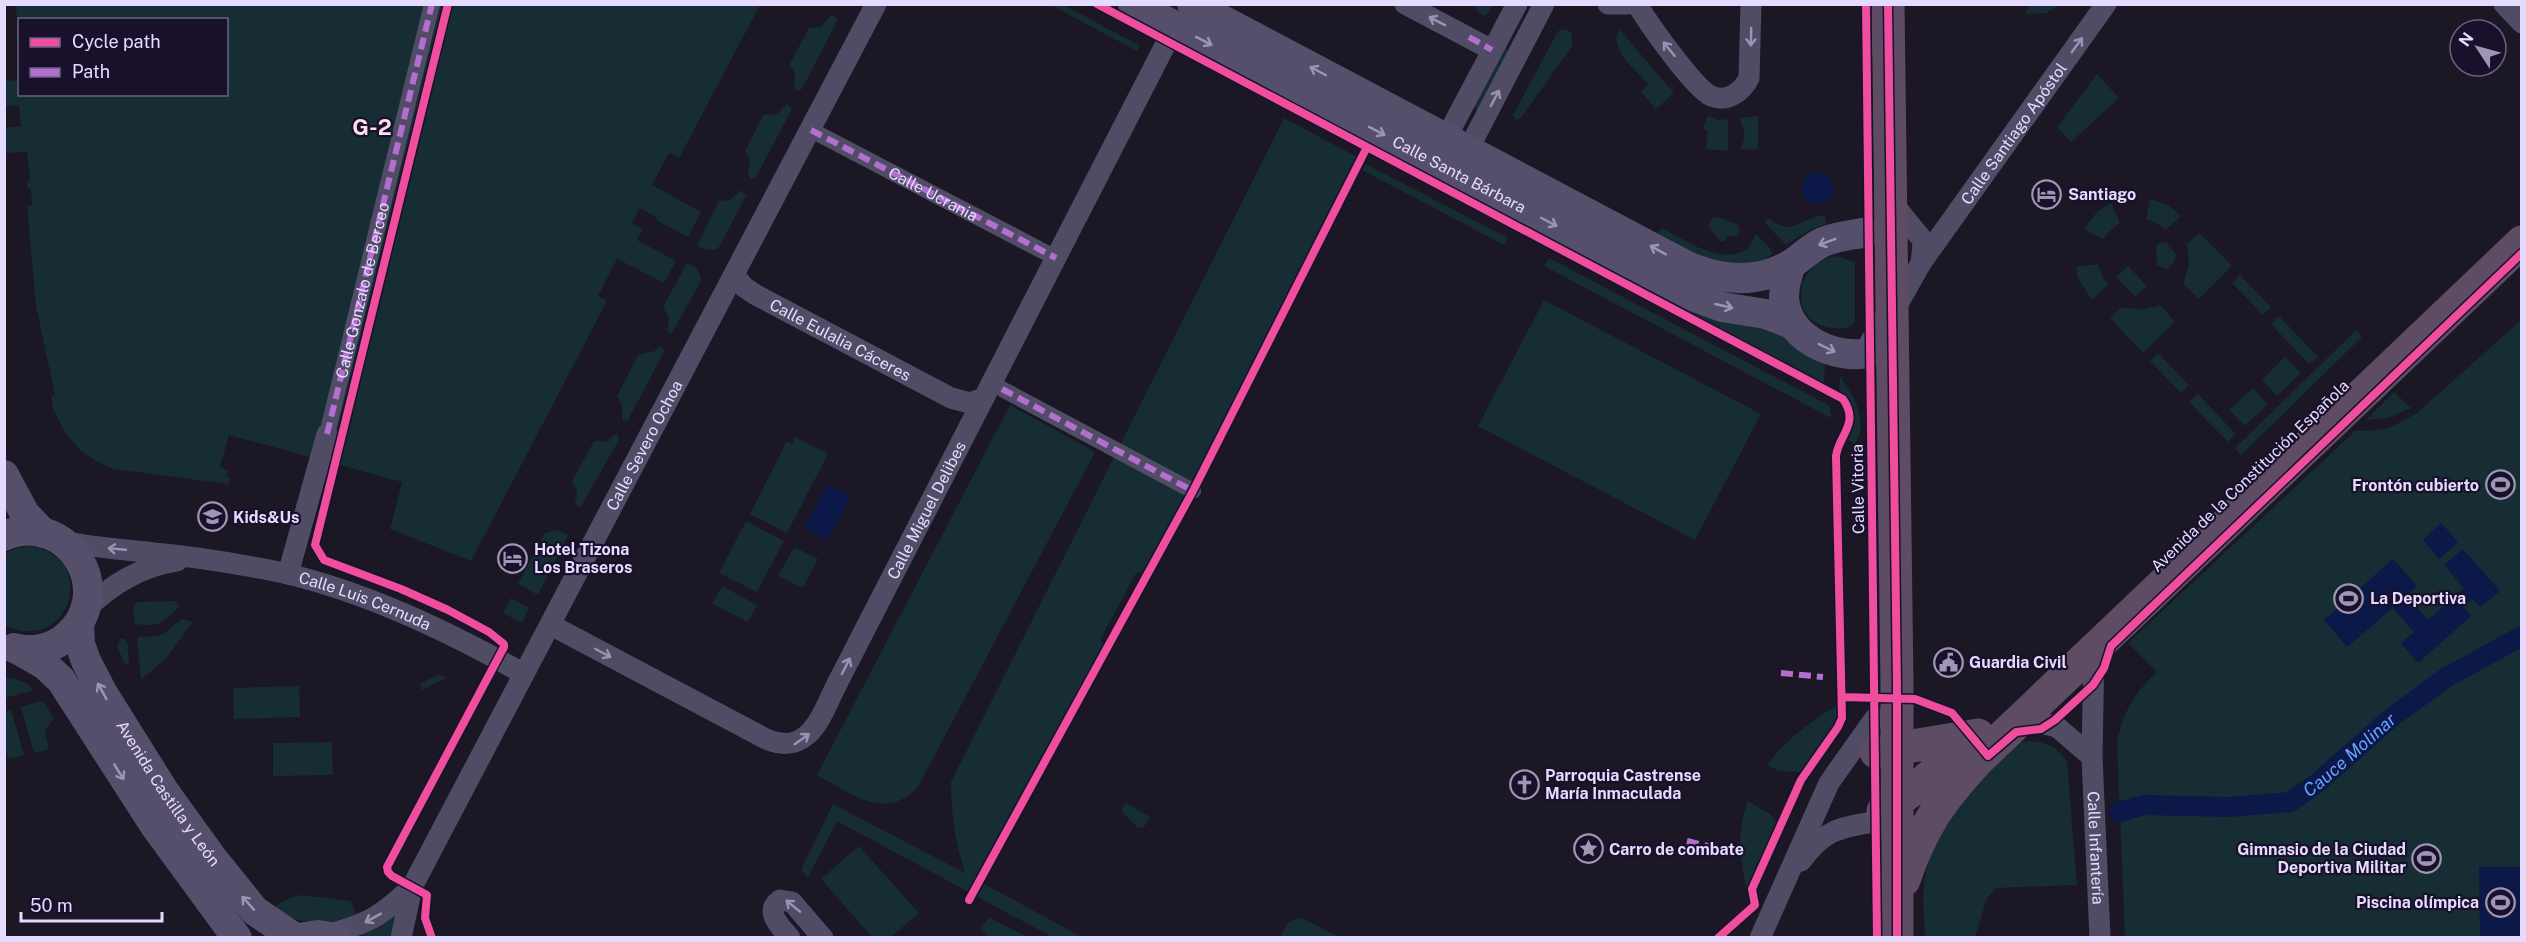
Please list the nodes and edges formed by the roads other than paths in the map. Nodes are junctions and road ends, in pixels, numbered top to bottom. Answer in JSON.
{"nodes":[{"id":1,"x":432,"y":4,"type":"edge"},
{"id":2,"x":876,"y":4,"type":"edge"},
{"id":3,"x":1133,"y":4,"type":"edge"},
{"id":4,"x":1405,"y":4,"type":"edge"},
{"id":5,"x":1517,"y":4,"type":"edge"},
{"id":6,"x":1544,"y":4,"type":"edge"},
{"id":7,"x":1608,"y":4,"type":"edge"},
{"id":8,"x":1628,"y":4,"type":"edge"},
{"id":9,"x":1637,"y":4,"type":"edge"},
{"id":10,"x":1751,"y":4,"type":"edge"},
{"id":11,"x":1866,"y":4,"type":"edge"},
{"id":12,"x":1888,"y":4,"type":"edge"},
{"id":13,"x":2106,"y":4,"type":"edge"},
{"id":14,"x":2504,"y":4,"type":"edge"},
{"id":15,"x":1184,"y":15,"type":"edge"},
{"id":16,"x":2522,"y":22,"type":"edge"},
{"id":17,"x":1492,"y":50,"type":"junction"},
{"id":18,"x":810,"y":130,"type":"junction"},
{"id":19,"x":1457,"y":144,"type":"junction"},
{"id":20,"x":2522,"y":217,"type":"edge"},
{"id":21,"x":1889,"y":221,"type":"junction"},
{"id":22,"x":2522,"y":242,"type":"edge"},
{"id":23,"x":1056,"y":258,"type":"junction"},
{"id":24,"x":1921,"y":263,"type":"junction"},
{"id":25,"x":1791,"y":264,"type":"junction"},
{"id":26,"x":735,"y":276,"type":"junction"},
{"id":27,"x":1890,"y":317,"type":"junction"},
{"id":28,"x":1792,"y":324,"type":"junction"},
{"id":29,"x":1869,"y":353,"type":"junction"},
{"id":30,"x":993,"y":394,"type":"junction"},
{"id":31,"x":951,"y":398,"type":"junction"},
{"id":32,"x":968,"y":430,"type":"junction"},
{"id":33,"x":327,"y":434,"type":"joint"},
{"id":34,"x":4,"y":475,"type":"edge"},
{"id":35,"x":1194,"y":491,"type":"dead end"},
{"id":36,"x":4,"y":536,"type":"edge"},
{"id":37,"x":53,"y":537,"type":"junction"},
{"id":38,"x":196,"y":558,"type":"junction"},
{"id":39,"x":288,"y":574,"type":"junction"},
{"id":40,"x":82,"y":617,"type":"junction"},
{"id":41,"x":551,"y":625,"type":"junction"},
{"id":42,"x":11,"y":647,"type":"edge"},
{"id":43,"x":2094,"y":650,"type":"junction"},
{"id":44,"x":524,"y":674,"type":"junction"},
{"id":45,"x":1886,"y":711,"type":"junction"},
{"id":46,"x":2022,"y":718,"type":"junction"},
{"id":47,"x":1969,"y":745,"type":"junction"},
{"id":48,"x":1886,"y":751,"type":"junction"},
{"id":49,"x":2092,"y":758,"type":"junction"},
{"id":50,"x":1844,"y":761,"type":"junction"},
{"id":51,"x":1819,"y":803,"type":"junction"},
{"id":52,"x":1889,"y":814,"type":"junction"},
{"id":53,"x":1839,"y":828,"type":"junction"},
{"id":54,"x":1788,"y":878,"type":"junction"},
{"id":55,"x":412,"y":887,"type":"junction"},
{"id":56,"x":1897,"y":901,"type":"junction"},
{"id":57,"x":314,"y":937,"type":"edge"},
{"id":58,"x":237,"y":938,"type":"edge"},
{"id":59,"x":401,"y":938,"type":"edge"},
{"id":60,"x":790,"y":938,"type":"edge"},
{"id":61,"x":823,"y":938,"type":"edge"},
{"id":62,"x":1761,"y":938,"type":"edge"},
{"id":63,"x":1877,"y":938,"type":"edge"},
{"id":64,"x":1897,"y":938,"type":"edge"},
{"id":65,"x":2100,"y":938,"type":"edge"}],
"edges":[{"from":1,"to":33,"type":"street","name":"Calle Gonzalo de Berceo"},
{"from":2,"to":18,"type":"street","name":"Calle Severo Ochoa"},
{"from":3,"to":15,"type":"main road","name":"Calle Santa Bárbara"},
{"from":17,"to":4,"type":"street","one_way":true},
{"from":5,"to":17,"type":"street"},
{"from":19,"to":6,"type":"street","one_way":true},
{"from":7,"to":8,"type":"street"},
{"from":10,"to":9,"type":"street","one_way":true},
{"from":11,"to":21,"type":"highway","name":"Calle Vitoria"},
{"from":12,"to":21,"type":"highway","name":"Calle Vitoria"},
{"from":24,"to":13,"type":"street","name":"Calle Santiago Apóstol","one_way":true},
{"from":14,"to":16,"type":"street"},
{"from":19,"to":15,"type":"main road","name":"Calle Santa Bárbara","one_way":true},
{"from":15,"to":23,"type":"street","name":"Calle Miguel Delibes"},
{"from":15,"to":28,"type":"main road","name":"Calle Santa Bárbara","one_way":true},
{"from":17,"to":19,"type":"street"},
{"from":18,"to":23,"type":"street","name":"Calle Ucrania"},
{"from":18,"to":26,"type":"street","name":"Calle Severo Ochoa"},
{"from":25,"to":19,"type":"main road","name":"Calle Santa Bárbara","one_way":true},
{"from":20,"to":47,"type":"highway","name":"Avenida de la Constitución Española"},
{"from":21,"to":24,"type":"street"},
{"from":21,"to":25,"type":"main road","one_way":true},
{"from":21,"to":27,"type":"highway","name":"Calle Vitoria"},
{"from":21,"to":29,"type":"highway","name":"Calle Vitoria"},
{"from":22,"to":43,"type":"highway","name":"Avenida de la Constitución Española"},
{"from":23,"to":30,"type":"street","name":"Calle Miguel Delibes"},
{"from":24,"to":27,"type":"street","name":"Calle Santiago Apóstol"},
{"from":25,"to":28,"type":"main road"},
{"from":26,"to":31,"type":"street","name":"Calle Eulalia Cáceres"},
{"from":26,"to":41,"type":"street","name":"Calle Severo Ochoa"},
{"from":27,"to":29,"type":"main road"},
{"from":27,"to":45,"type":"highway","name":"Calle Vitoria"},
{"from":28,"to":29,"type":"main road","one_way":true},
{"from":29,"to":45,"type":"highway","name":"Calle Vitoria"},
{"from":30,"to":31,"type":"street","name":"Calle Eulalia Cáceres"},
{"from":30,"to":32,"type":"street","name":"Calle Miguel Delibes"},
{"from":30,"to":35,"type":"street"},
{"from":31,"to":32,"type":"street","name":"Calle Eulalia Cáceres"},
{"from":41,"to":32,"type":"street","name":"Calle Miguel Delibes","one_way":true},
{"from":33,"to":39,"type":"street","name":"Calle Gonzalo de Berceo"},
{"from":34,"to":37,"type":"main road"},
{"from":36,"to":37,"type":"main road"},
{"from":38,"to":37,"type":"street","name":"Calle Luis Cernuda","one_way":true},
{"from":37,"to":40,"type":"main road","name":"Avenida Castilla y León"},
{"from":38,"to":39,"type":"street","name":"Calle Luis Cernuda"},
{"from":38,"to":40,"type":"street","name":"Calle Luis Cernuda"},
{"from":39,"to":44,"type":"street","name":"Calle Luis Cernuda"},
{"from":40,"to":42,"type":"main road"},
{"from":57,"to":40,"type":"main road","name":"Avenida Castilla y León","one_way":true},
{"from":41,"to":44,"type":"street","name":"Calle Severo Ochoa"},
{"from":42,"to":58,"type":"main road","name":"Avenida Castilla y León","one_way":true},
{"from":43,"to":46,"type":"highway","name":"Avenida de la Constitución Española"},
{"from":43,"to":49,"type":"street","name":"Calle Infantería"},
{"from":44,"to":55,"type":"street","name":"Calle Severo Ochoa"},
{"from":45,"to":47,"type":"highway"},
{"from":45,"to":48,"type":"highway","name":"Calle Vitoria"},
{"from":45,"to":50,"type":"street"},
{"from":46,"to":47,"type":"highway","name":"Avenida de la Constitución Española"},
{"from":46,"to":49,"type":"street"},
{"from":47,"to":48,"type":"highway"},
{"from":47,"to":52,"type":"highway"},
{"from":47,"to":56,"type":"highway"},
{"from":48,"to":50,"type":"street"},
{"from":48,"to":52,"type":"highway","name":"Calle Vitoria"},
{"from":49,"to":65,"type":"street","name":"Calle Infantería"},
{"from":50,"to":51,"type":"street"},
{"from":51,"to":53,"type":"street"},
{"from":51,"to":54,"type":"street"},
{"from":52,"to":53,"type":"street"},
{"from":52,"to":56,"type":"highway","name":"Calle Vitoria"},
{"from":52,"to":63,"type":"highway","name":"Calle Vitoria"},
{"from":53,"to":54,"type":"street"},
{"from":54,"to":62,"type":"street"},
{"from":55,"to":57,"type":"street","name":"Calle Severo Ochoa","one_way":true},
{"from":55,"to":59,"type":"street","name":"Calle Severo Ochoa"},
{"from":56,"to":64,"type":"highway","name":"Calle Vitoria"},
{"from":61,"to":60,"type":"street","one_way":true}]}
